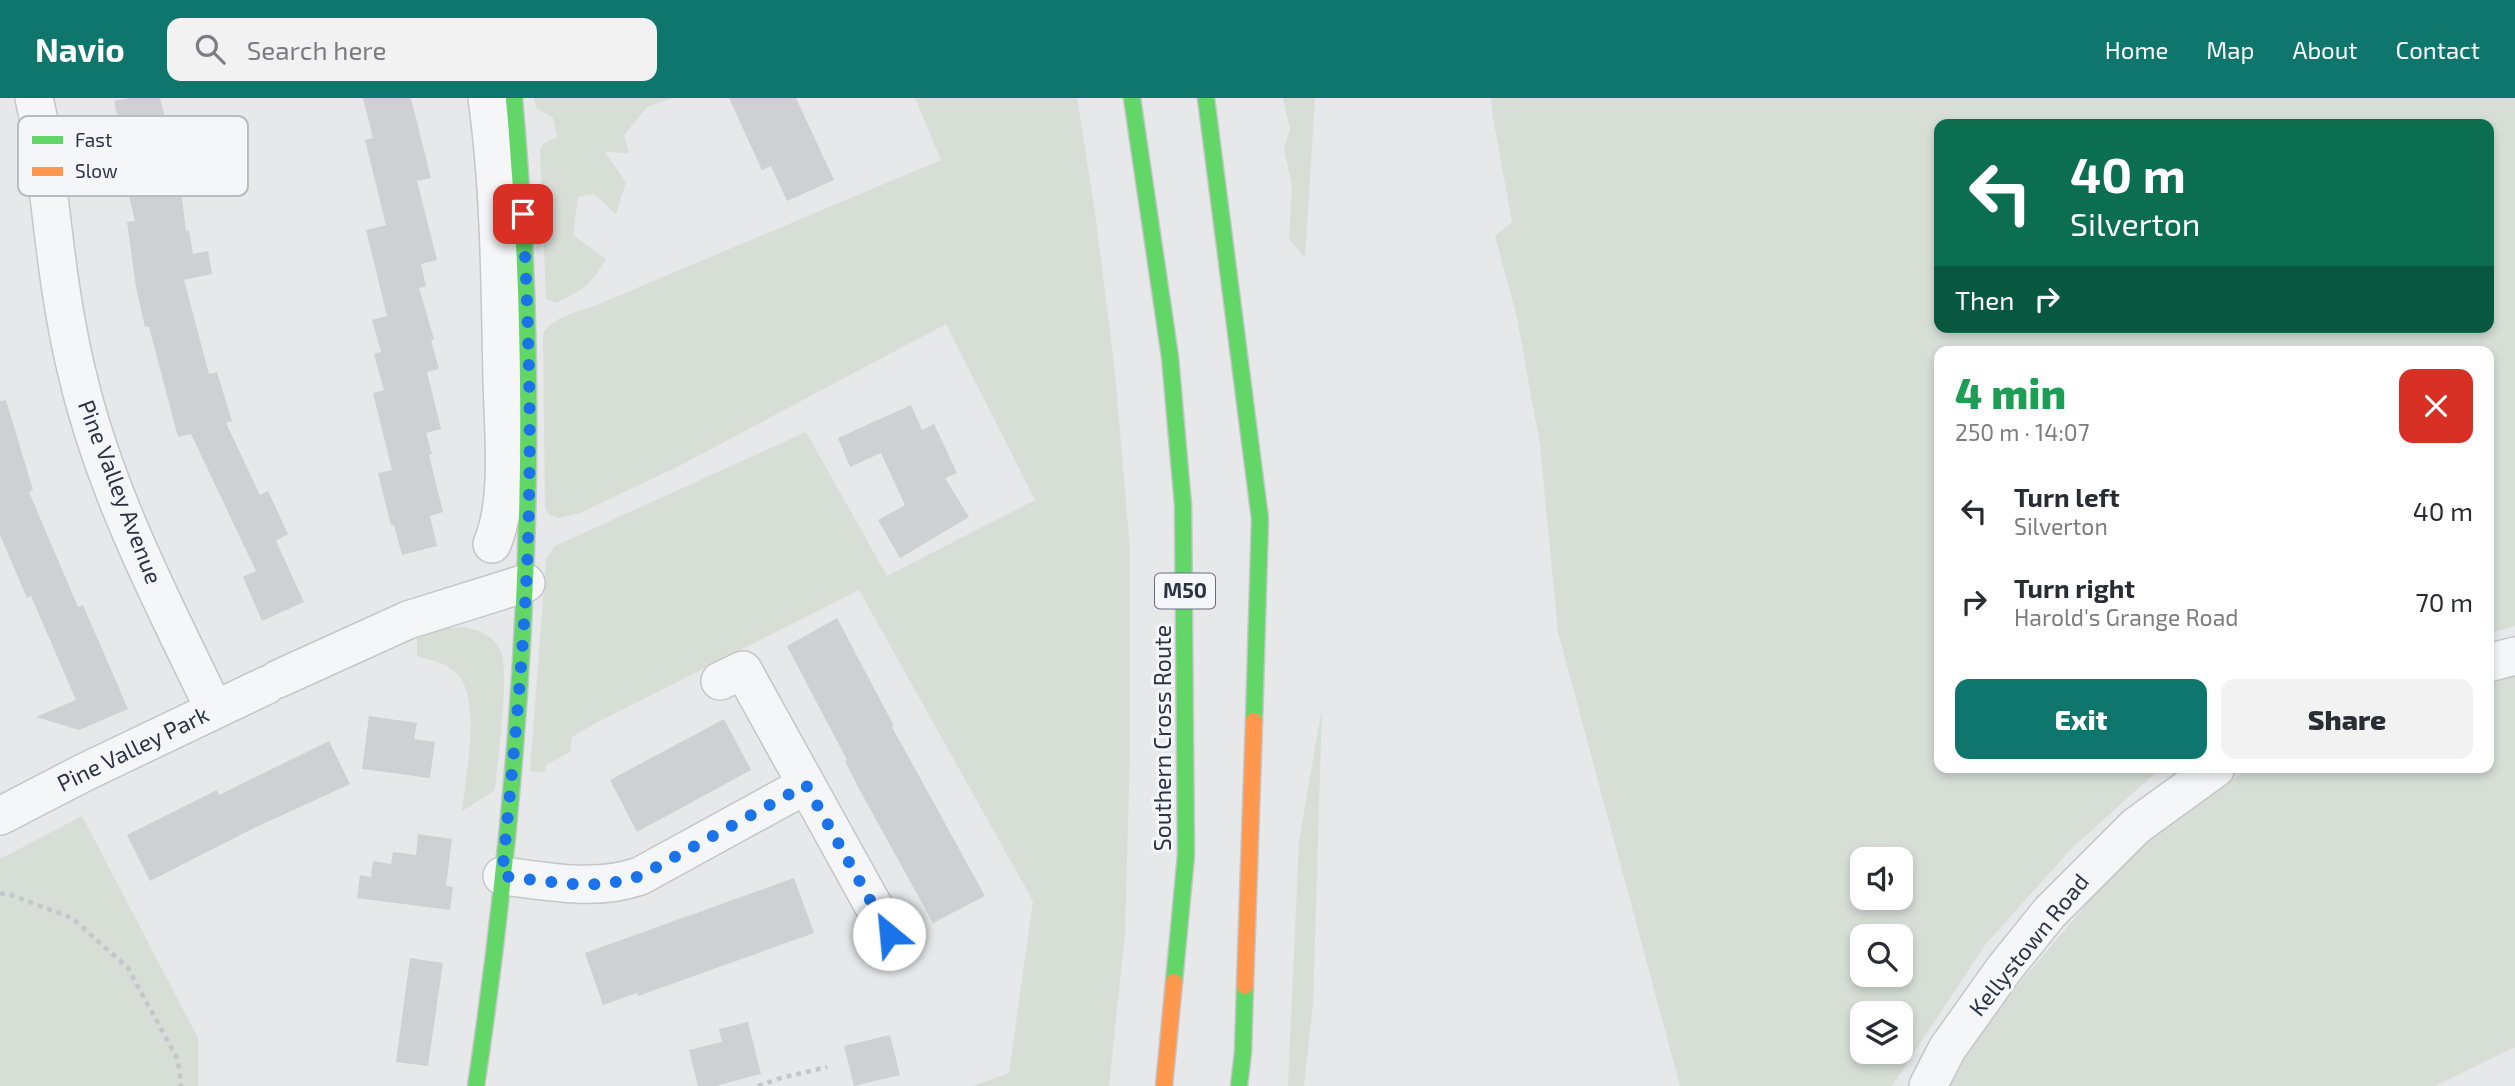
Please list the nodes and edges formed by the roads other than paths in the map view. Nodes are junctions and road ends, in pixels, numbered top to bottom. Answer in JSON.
{"nodes":[{"id":1,"x":34,"y":98,"type":"edge"},
{"id":2,"x":1132,"y":98,"type":"edge"},
{"id":3,"x":1206,"y":98,"type":"edge"},
{"id":4,"x":501,"y":104,"type":"edge"},
{"id":5,"x":38,"y":116,"type":"edge"},
{"id":6,"x":50,"y":196,"type":"edge"},
{"id":7,"x":516,"y":450,"type":"junction"},
{"id":8,"x":492,"y":544,"type":"dead end"},
{"id":9,"x":526,"y":583,"type":"junction"},
{"id":10,"x":2515,"y":656,"type":"edge"},
{"id":11,"x":2494,"y":661,"type":"edge"},
{"id":12,"x":720,"y":681,"type":"dead end"},
{"id":13,"x":214,"y":709,"type":"junction"},
{"id":14,"x":2209,"y":773,"type":"edge"},
{"id":15,"x":806,"y":785,"type":"junction"},
{"id":16,"x":0,"y":816,"type":"edge"},
{"id":17,"x":502,"y":876,"type":"junction"},
{"id":18,"x":889,"y":934,"type":"dead end"},
{"id":19,"x":476,"y":1086,"type":"edge"},
{"id":20,"x":1164,"y":1086,"type":"edge"},
{"id":21,"x":1239,"y":1086,"type":"edge"},
{"id":22,"x":1928,"y":1086,"type":"edge"}],
"edges":[{"from":1,"to":5,"type":"street","name":"Pine Valley Avenue"},
{"from":2,"to":20,"type":"main road","name":"Southern Cross Route","number":"M50"},
{"from":3,"to":21,"type":"main road"},
{"from":4,"to":7,"type":"street"},
{"from":6,"to":13,"type":"street","name":"Pine Valley Avenue"},
{"from":7,"to":8,"type":"street"},
{"from":7,"to":9,"type":"main road"},
{"from":9,"to":13,"type":"street","name":"Pine Valley Park"},
{"from":9,"to":17,"type":"main road"},
{"from":10,"to":11,"type":"street"},
{"from":12,"to":15,"type":"street"},
{"from":13,"to":16,"type":"street","name":"Pine Valley Park"},
{"from":14,"to":22,"type":"street","name":"Kellystown Road"},
{"from":15,"to":17,"type":"street"},
{"from":15,"to":18,"type":"street"},
{"from":17,"to":19,"type":"main road"}]}
